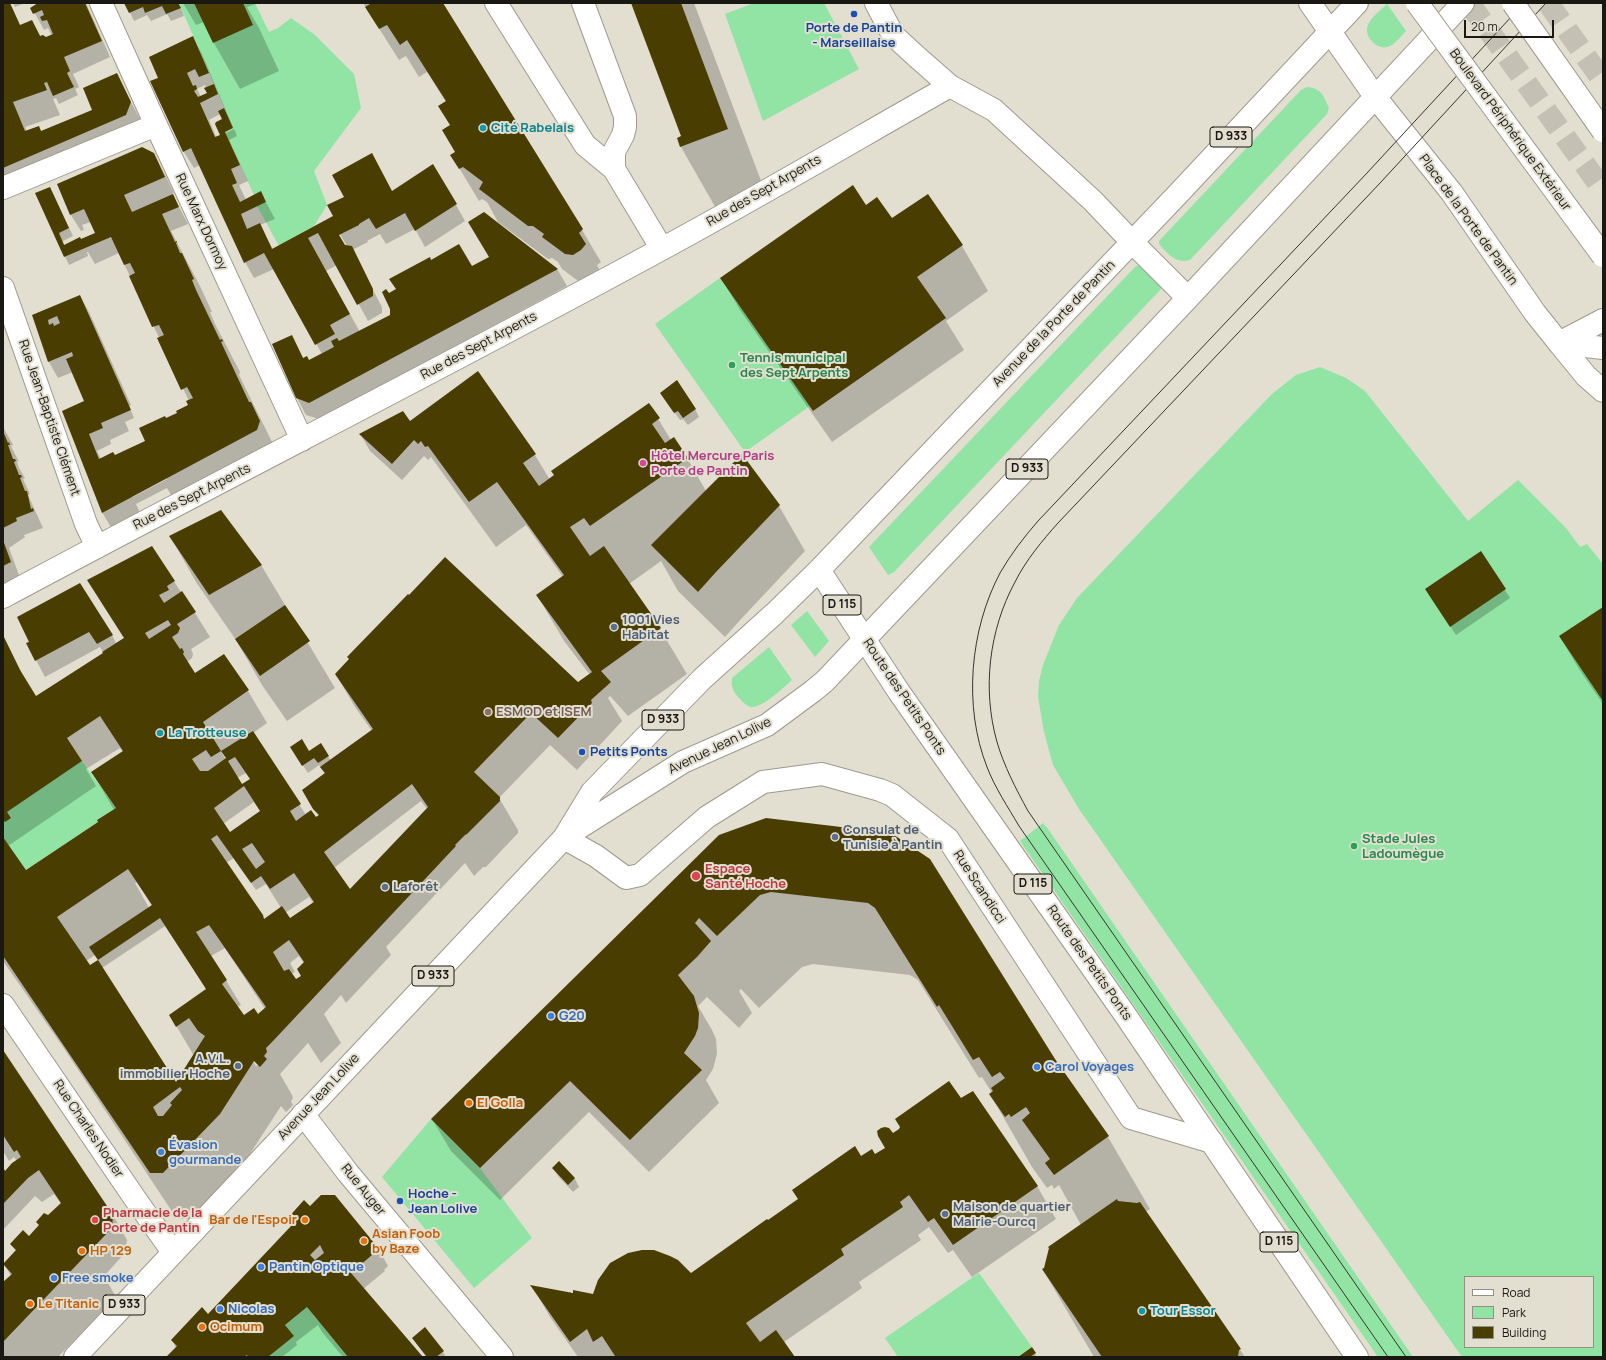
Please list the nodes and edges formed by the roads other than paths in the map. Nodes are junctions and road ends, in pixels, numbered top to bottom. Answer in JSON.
{"nodes":[{"id":1,"x":101,"y":3,"type":"edge"},
{"id":2,"x":496,"y":3,"type":"edge"},
{"id":3,"x":583,"y":3,"type":"edge"},
{"id":4,"x":876,"y":3,"type":"edge"},
{"id":5,"x":1310,"y":3,"type":"edge"},
{"id":6,"x":1357,"y":3,"type":"edge"},
{"id":7,"x":1417,"y":3,"type":"edge"},
{"id":8,"x":1463,"y":3,"type":"edge"},
{"id":9,"x":1513,"y":3,"type":"edge"},
{"id":10,"x":1330,"y":33,"type":"junction"},
{"id":11,"x":950,"y":86,"type":"junction"},
{"id":12,"x":1376,"y":98,"type":"junction"},
{"id":13,"x":156,"y":125,"type":"junction"},
{"id":14,"x":1603,"y":131,"type":"edge"},
{"id":15,"x":614,"y":169,"type":"junction"},
{"id":16,"x":3,"y":188,"type":"edge"},
{"id":17,"x":1132,"y":242,"type":"junction"},
{"id":18,"x":662,"y":249,"type":"junction"},
{"id":19,"x":1603,"y":256,"type":"edge"},
{"id":20,"x":3,"y":288,"type":"edge"},
{"id":21,"x":1188,"y":298,"type":"junction"},
{"id":22,"x":1603,"y":320,"type":"edge"},
{"id":23,"x":1560,"y":343,"type":"junction"},
{"id":24,"x":1603,"y":348,"type":"edge"},
{"id":25,"x":1603,"y":392,"type":"edge"},
{"id":26,"x":302,"y":440,"type":"junction"},
{"id":27,"x":97,"y":547,"type":"junction"},
{"id":28,"x":819,"y":570,"type":"junction"},
{"id":29,"x":3,"y":597,"type":"edge"},
{"id":30,"x":775,"y":613,"type":"joint"},
{"id":31,"x":865,"y":640,"type":"junction"},
{"id":32,"x":564,"y":838,"type":"junction"},
{"id":33,"x":3,"y":1005,"type":"edge"},
{"id":34,"x":302,"y":1114,"type":"junction"},
{"id":35,"x":1212,"y":1142,"type":"junction"},
{"id":36,"x":173,"y":1252,"type":"junction"},
{"id":37,"x":75,"y":1357,"type":"edge"},
{"id":38,"x":502,"y":1357,"type":"edge"},
{"id":39,"x":1357,"y":1357,"type":"edge"}],
"edges":[{"from":1,"to":13,"type":"main road","name":"Rue Marx Dormoy"},
{"from":2,"to":15,"type":"main road"},
{"from":3,"to":15,"type":"main road"},
{"from":4,"to":11,"type":"main road"},
{"from":5,"to":10,"type":"main road","name":"Place de la Porte de Pantin"},
{"from":6,"to":10,"type":"main road","number":"D 933"},
{"from":7,"to":19,"type":"main road","name":"Boulevard Périphérique Extérieur","bridge":true},
{"from":8,"to":12,"type":"main road","number":"D 933"},
{"from":9,"to":14,"type":"main road","bridge":true},
{"from":10,"to":12,"type":"main road","name":"Place de la Porte de Pantin"},
{"from":10,"to":17,"type":"main road","name":"Avenue de la Porte de Pantin","number":"D 933"},
{"from":11,"to":17,"type":"main road"},
{"from":11,"to":18,"type":"main road","name":"Rue des Sept Arpents"},
{"from":12,"to":21,"type":"main road","number":"D 933"},
{"from":12,"to":23,"type":"main road","name":"Place de la Porte de Pantin"},
{"from":13,"to":16,"type":"main road"},
{"from":13,"to":26,"type":"main road","name":"Rue Marx Dormoy"},
{"from":15,"to":18,"type":"main road"},
{"from":17,"to":21,"type":"main road"},
{"from":17,"to":28,"type":"main road","name":"Avenue de la Porte de Pantin","number":"D 933"},
{"from":18,"to":26,"type":"main road","name":"Rue des Sept Arpents"},
{"from":20,"to":27,"type":"main road","name":"Rue Jean-Baptiste Clément"},
{"from":21,"to":31,"type":"main road","number":"D 933"},
{"from":22,"to":23,"type":"main road"},
{"from":23,"to":24,"type":"main road"},
{"from":23,"to":25,"type":"main road","name":"Place de la Porte de Pantin"},
{"from":26,"to":27,"type":"main road","name":"Rue des Sept Arpents"},
{"from":27,"to":29,"type":"main road","name":"Rue des Sept Arpents"},
{"from":28,"to":30,"type":"main road","name":"Avenue de la Porte de Pantin","number":"D 933"},
{"from":28,"to":31,"type":"main road","name":"Route des Petits Ponts","number":"D 115"},
{"from":30,"to":32,"type":"main road","name":"Avenue Jean Lolive","number":"D 933"},
{"from":31,"to":32,"type":"main road","name":"Avenue Jean Lolive","number":"D 933"},
{"from":31,"to":35,"type":"main road","name":"Route des Petits Ponts","number":"D 115"},
{"from":32,"to":34,"type":"main road","name":"Avenue Jean Lolive","number":"D 933"},
{"from":32,"to":35,"type":"main road","name":"Rue Scandicci"},
{"from":33,"to":36,"type":"main road","name":"Rue Charles Nodier"},
{"from":34,"to":36,"type":"main road","name":"Avenue Jean Lolive","number":"D 933"},
{"from":34,"to":38,"type":"main road","name":"Rue Auger"},
{"from":35,"to":39,"type":"main road","name":"Route des Petits Ponts","number":"D 115"},
{"from":36,"to":37,"type":"main road","name":"Avenue Jean Lolive","number":"D 933"}]}
